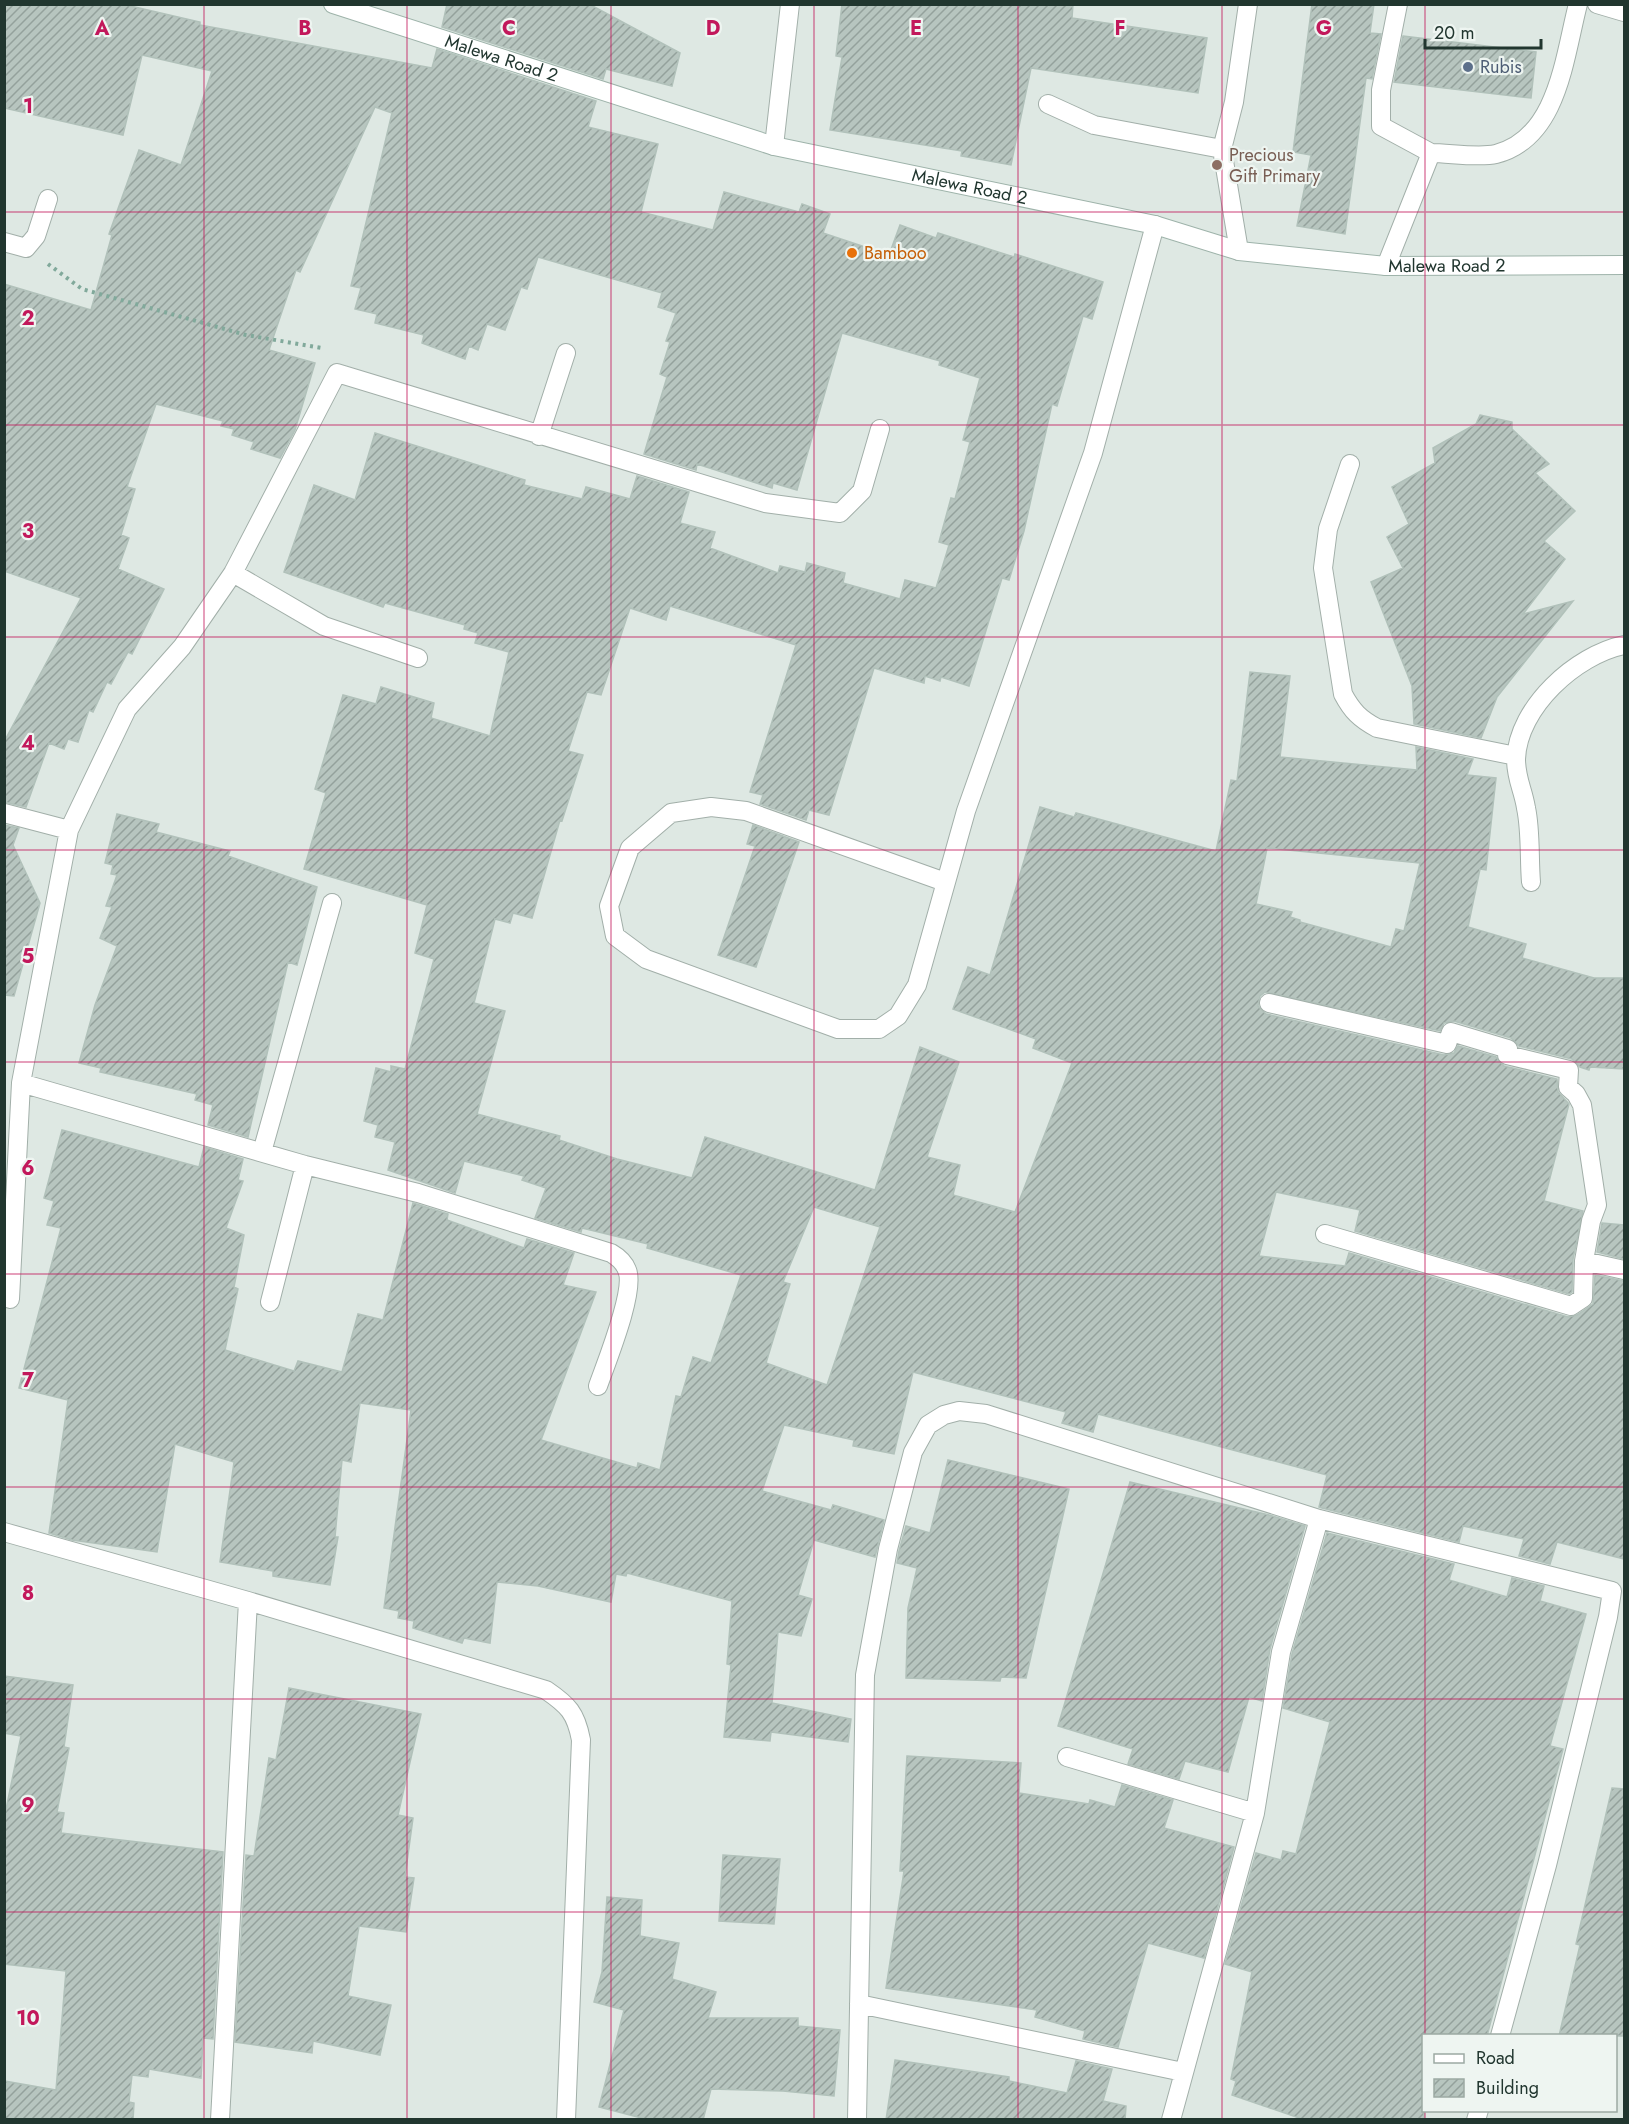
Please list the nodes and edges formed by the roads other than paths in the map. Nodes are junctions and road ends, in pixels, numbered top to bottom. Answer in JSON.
{"nodes":[{"id":1,"x":333,"y":4,"type":"edge"},
{"id":2,"x":790,"y":4,"type":"edge"},
{"id":3,"x":1248,"y":4,"type":"edge"},
{"id":4,"x":1398,"y":4,"type":"edge"},
{"id":5,"x":1578,"y":4,"type":"edge"},
{"id":6,"x":1597,"y":4,"type":"edge"},
{"id":7,"x":1624,"y":12,"type":"edge"},
{"id":8,"x":1048,"y":104,"type":"dead end"},
{"id":9,"x":774,"y":146,"type":"junction"},
{"id":10,"x":1222,"y":148,"type":"junction"},
{"id":11,"x":1431,"y":153,"type":"junction"},
{"id":12,"x":48,"y":199,"type":"dead end"},
{"id":13,"x":1155,"y":225,"type":"junction"},
{"id":14,"x":4,"y":242,"type":"edge"},
{"id":15,"x":1239,"y":251,"type":"junction"},
{"id":16,"x":1624,"y":265,"type":"edge"},
{"id":17,"x":1386,"y":266,"type":"junction"},
{"id":18,"x":566,"y":353,"type":"dead end"},
{"id":19,"x":880,"y":429,"type":"dead end"},
{"id":20,"x":539,"y":436,"type":"junction"},
{"id":21,"x":1350,"y":464,"type":"dead end"},
{"id":22,"x":233,"y":573,"type":"junction"},
{"id":23,"x":1624,"y":645,"type":"edge"},
{"id":24,"x":418,"y":658,"type":"dead end"},
{"id":25,"x":1516,"y":756,"type":"junction"},
{"id":26,"x":4,"y":813,"type":"edge"},
{"id":27,"x":69,"y":830,"type":"junction"},
{"id":28,"x":945,"y":882,"type":"junction"},
{"id":29,"x":1531,"y":882,"type":"dead end"},
{"id":30,"x":332,"y":903,"type":"dead end"},
{"id":31,"x":1269,"y":1003,"type":"dead end"},
{"id":32,"x":21,"y":1083,"type":"junction"},
{"id":33,"x":262,"y":1152,"type":"junction"},
{"id":34,"x":305,"y":1165,"type":"junction"},
{"id":35,"x":1325,"y":1234,"type":"dead end"},
{"id":36,"x":1584,"y":1261,"type":"junction"},
{"id":37,"x":1624,"y":1270,"type":"edge"},
{"id":38,"x":10,"y":1299,"type":"dead end"},
{"id":39,"x":270,"y":1302,"type":"dead end"},
{"id":40,"x":598,"y":1386,"type":"dead end"},
{"id":41,"x":1319,"y":1519,"type":"junction"},
{"id":42,"x":4,"y":1532,"type":"edge"},
{"id":43,"x":248,"y":1601,"type":"junction"},
{"id":44,"x":1067,"y":1757,"type":"dead end"},
{"id":45,"x":1255,"y":1814,"type":"junction"},
{"id":46,"x":859,"y":2004,"type":"junction"},
{"id":47,"x":1501,"y":2034,"type":"edge"},
{"id":48,"x":1183,"y":2072,"type":"junction"},
{"id":49,"x":220,"y":2120,"type":"edge"},
{"id":50,"x":566,"y":2120,"type":"edge"},
{"id":51,"x":857,"y":2120,"type":"edge"},
{"id":52,"x":1171,"y":2120,"type":"edge"}],
"edges":[{"from":1,"to":9,"type":"street","name":"Malewa Road 2"},
{"from":2,"to":9,"type":"street"},
{"from":3,"to":10,"type":"street"},
{"from":4,"to":11,"type":"street"},
{"from":5,"to":11,"type":"street"},
{"from":6,"to":7,"type":"street"},
{"from":8,"to":10,"type":"street"},
{"from":9,"to":13,"type":"street","name":"Malewa Road 2"},
{"from":10,"to":15,"type":"street"},
{"from":11,"to":17,"type":"street"},
{"from":12,"to":14,"type":"street"},
{"from":13,"to":15,"type":"street","name":"Malewa Road 2"},
{"from":13,"to":28,"type":"street"},
{"from":15,"to":17,"type":"street","name":"Malewa Road 2"},
{"from":16,"to":17,"type":"street","name":"Malewa Road 2"},
{"from":18,"to":20,"type":"street"},
{"from":19,"to":20,"type":"street"},
{"from":20,"to":22,"type":"street"},
{"from":21,"to":25,"type":"street"},
{"from":22,"to":24,"type":"street"},
{"from":22,"to":27,"type":"street"},
{"from":23,"to":25,"type":"street"},
{"from":25,"to":29,"type":"street"},
{"from":26,"to":27,"type":"street"},
{"from":27,"to":32,"type":"street"},
{"from":28,"to":28,"type":"street"},
{"from":30,"to":33,"type":"street"},
{"from":31,"to":36,"type":"street"},
{"from":32,"to":33,"type":"street"},
{"from":32,"to":38,"type":"street"},
{"from":33,"to":34,"type":"street"},
{"from":34,"to":39,"type":"street"},
{"from":34,"to":40,"type":"street"},
{"from":35,"to":36,"type":"street"},
{"from":36,"to":37,"type":"street"},
{"from":41,"to":45,"type":"street"},
{"from":41,"to":46,"type":"street"},
{"from":41,"to":47,"type":"street"},
{"from":42,"to":43,"type":"street"},
{"from":43,"to":49,"type":"street"},
{"from":43,"to":50,"type":"street"},
{"from":44,"to":45,"type":"street"},
{"from":45,"to":48,"type":"street"},
{"from":46,"to":48,"type":"street"},
{"from":46,"to":51,"type":"street"},
{"from":48,"to":52,"type":"street"}]}
